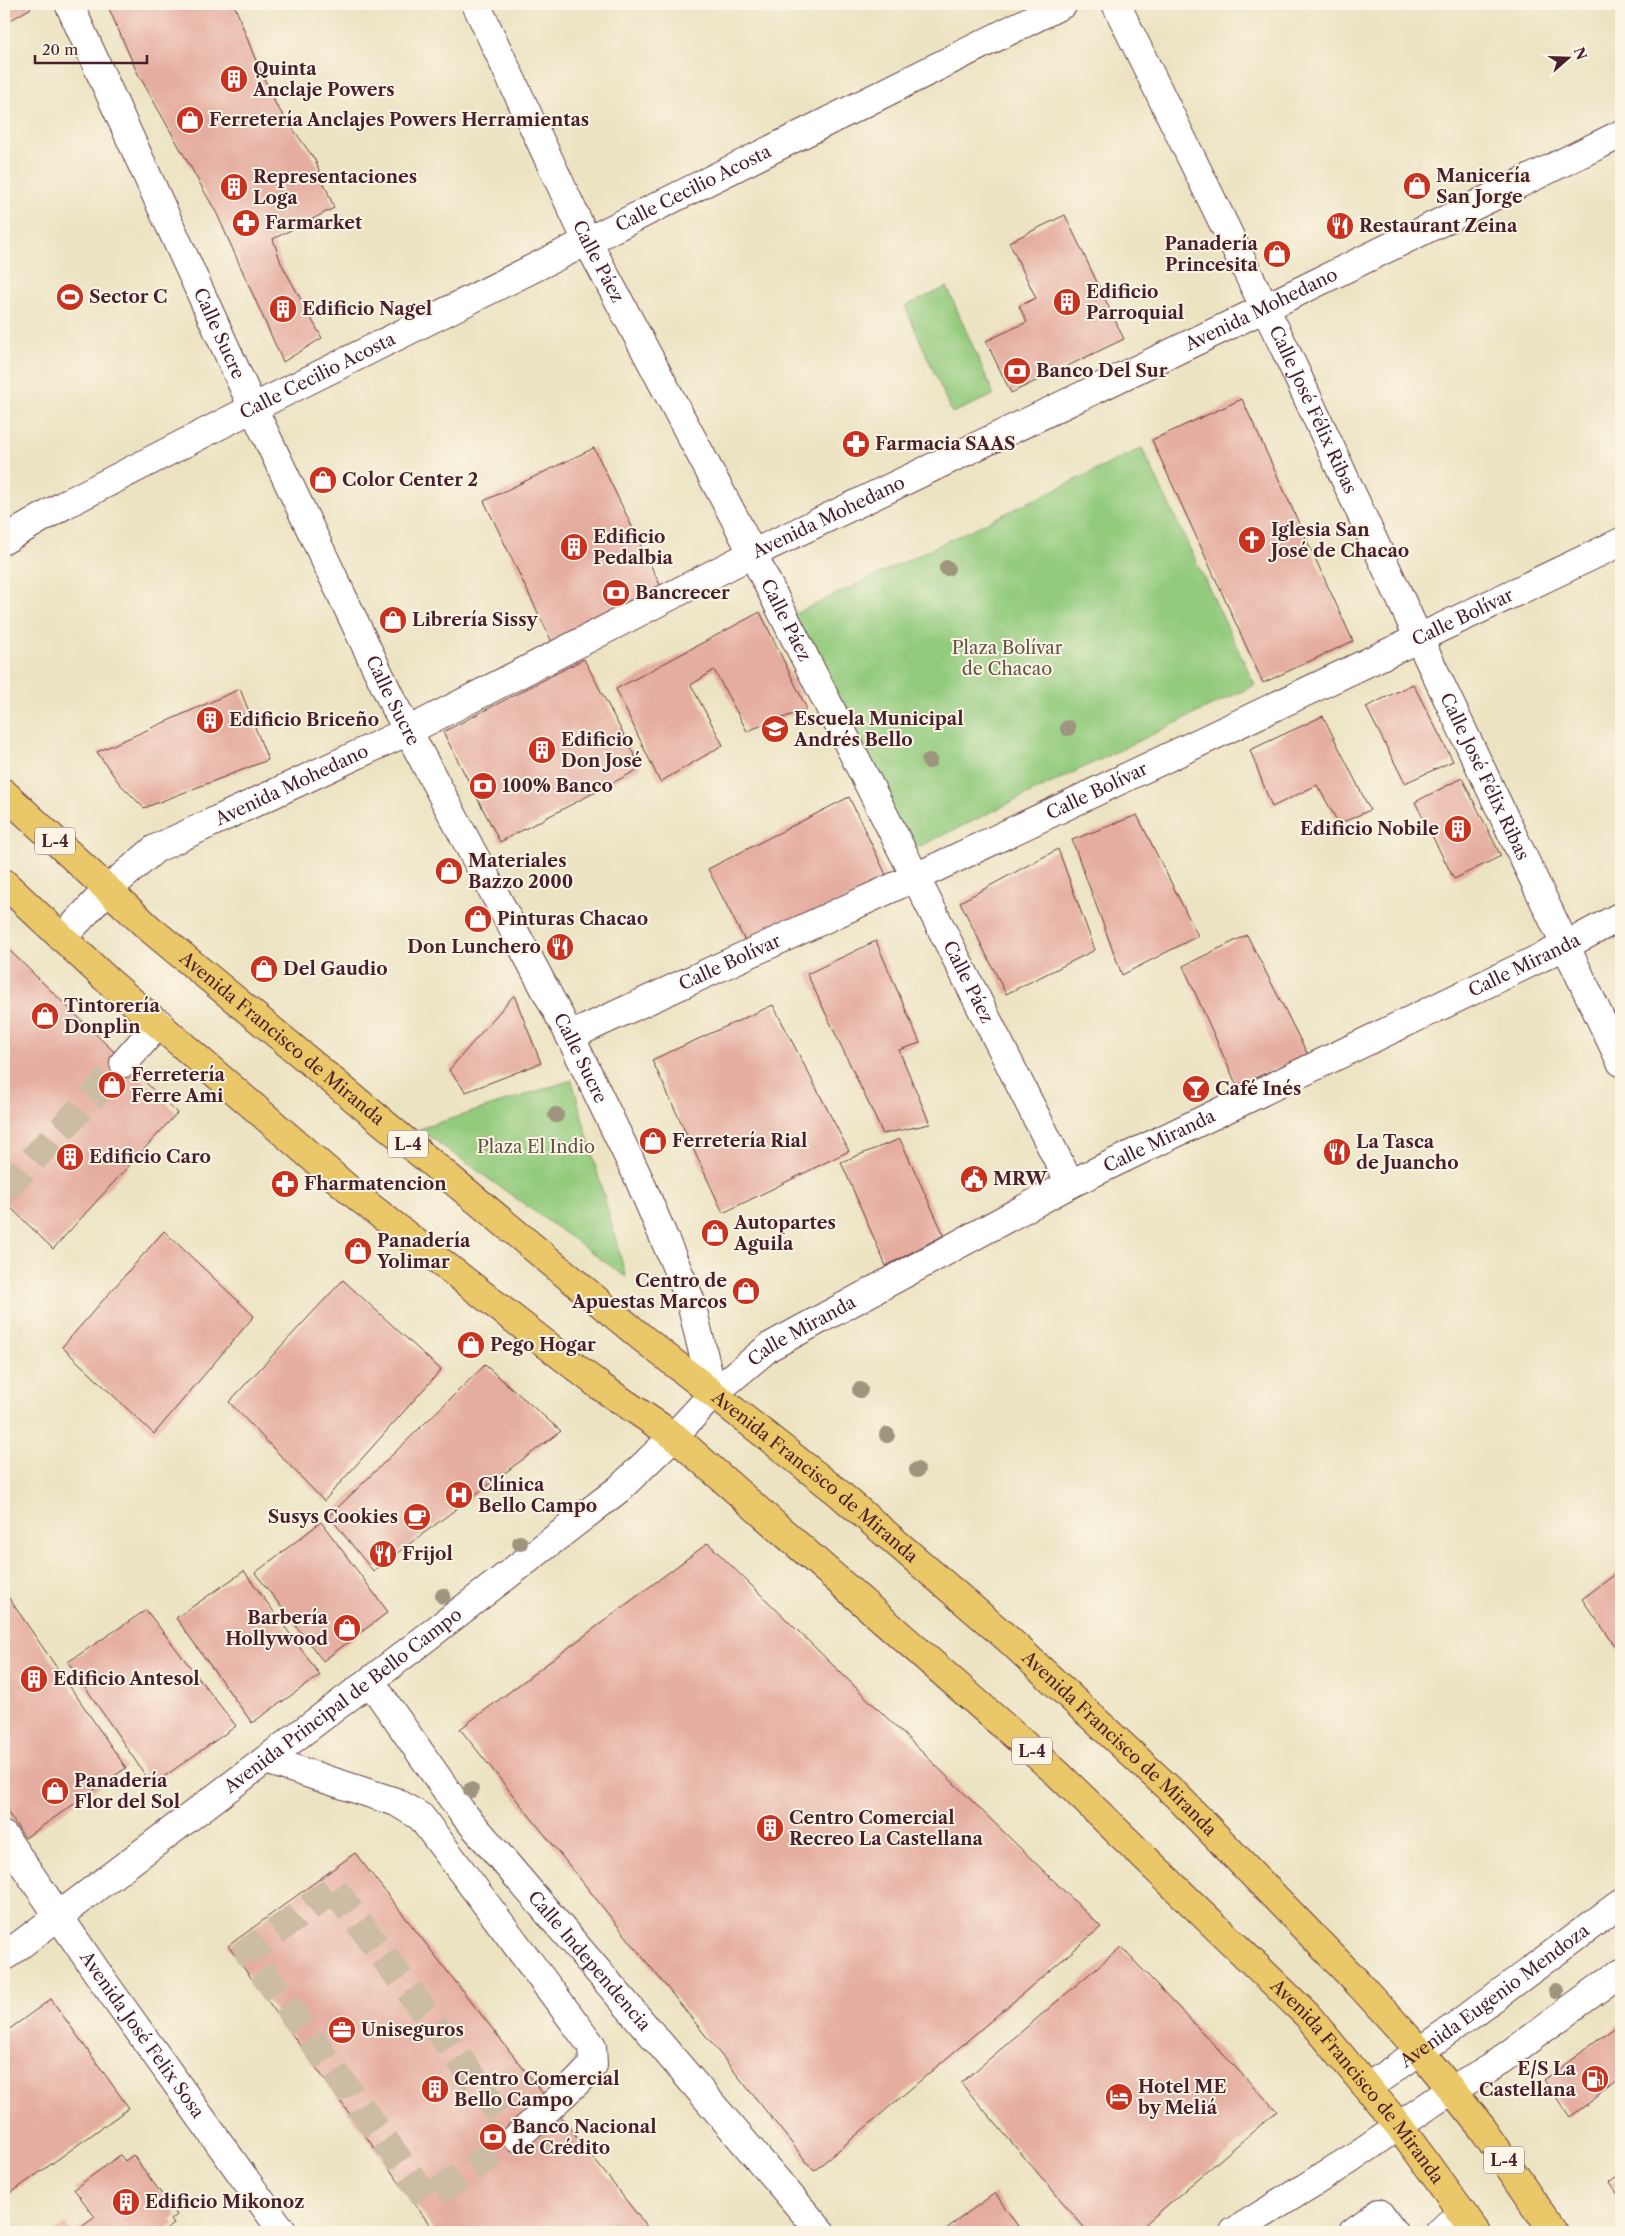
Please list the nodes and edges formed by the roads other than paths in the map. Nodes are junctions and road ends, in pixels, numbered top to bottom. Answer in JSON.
{"nodes":[{"id":1,"x":69,"y":4,"type":"edge"},
{"id":2,"x":476,"y":4,"type":"edge"},
{"id":3,"x":1063,"y":4,"type":"edge"},
{"id":4,"x":1116,"y":4,"type":"edge"},
{"id":5,"x":1621,"y":134,"type":"edge"},
{"id":6,"x":588,"y":241,"type":"junction"},
{"id":7,"x":1265,"y":308,"type":"junction"},
{"id":8,"x":253,"y":408,"type":"junction"},
{"id":9,"x":4,"y":540,"type":"edge"},
{"id":10,"x":1621,"y":542,"type":"edge"},
{"id":11,"x":752,"y":554,"type":"junction"},
{"id":12,"x":1419,"y":639,"type":"junction"},
{"id":13,"x":408,"y":731,"type":"junction"},
{"id":14,"x":4,"y":793,"type":"edge"},
{"id":15,"x":916,"y":877,"type":"junction"},
{"id":16,"x":4,"y":883,"type":"edge"},
{"id":17,"x":107,"y":890,"type":"junction"},
{"id":18,"x":1621,"y":916,"type":"edge"},
{"id":19,"x":62,"y":938,"type":"junction"},
{"id":20,"x":1565,"y":946,"type":"junction"},
{"id":21,"x":159,"y":1024,"type":"junction"},
{"id":22,"x":570,"y":1036,"type":"junction"},
{"id":23,"x":1621,"y":1062,"type":"edge"},
{"id":24,"x":124,"y":1063,"type":"tunnel mouth"},
{"id":25,"x":1070,"y":1184,"type":"junction"},
{"id":26,"x":713,"y":1394,"type":"junction"},
{"id":27,"x":674,"y":1436,"type":"junction"},
{"id":28,"x":370,"y":1681,"type":"junction"},
{"id":29,"x":266,"y":1760,"type":"junction"},
{"id":30,"x":4,"y":1836,"type":"edge"},
{"id":31,"x":1621,"y":1903,"type":"edge"},
{"id":32,"x":59,"y":1916,"type":"junction"},
{"id":33,"x":4,"y":1957,"type":"edge"},
{"id":34,"x":1621,"y":1972,"type":"edge"},
{"id":35,"x":1420,"y":2051,"type":"junction"},
{"id":36,"x":1368,"y":2087,"type":"junction"},
{"id":37,"x":1451,"y":2090,"type":"junction"},
{"id":38,"x":1400,"y":2126,"type":"junction"},
{"id":39,"x":517,"y":2136,"type":"dead end"},
{"id":40,"x":1469,"y":2222,"type":"edge"},
{"id":41,"x":1386,"y":2223,"type":"edge"},
{"id":42,"x":283,"y":2232,"type":"edge"},
{"id":43,"x":821,"y":2232,"type":"edge"},
{"id":44,"x":1234,"y":2232,"type":"edge"},
{"id":45,"x":1353,"y":2232,"type":"edge"},
{"id":46,"x":1440,"y":2232,"type":"edge"},
{"id":47,"x":1554,"y":2232,"type":"edge"}],
"edges":[{"from":1,"to":8,"type":"street","name":"Calle Sucre"},
{"from":2,"to":6,"type":"street","name":"Calle Páez"},
{"from":3,"to":6,"type":"street","name":"Calle Cecilio Acosta"},
{"from":4,"to":7,"type":"street","name":"Calle José Félix Ribas"},
{"from":5,"to":7,"type":"street","name":"Avenida Mohedano"},
{"from":6,"to":8,"type":"street","name":"Calle Cecilio Acosta"},
{"from":6,"to":11,"type":"street","name":"Calle Páez"},
{"from":7,"to":11,"type":"street","name":"Avenida Mohedano"},
{"from":7,"to":12,"type":"street","name":"Calle José Félix Ribas"},
{"from":8,"to":9,"type":"street","name":"Calle Cecilio Acosta"},
{"from":8,"to":13,"type":"street","name":"Calle Sucre"},
{"from":10,"to":12,"type":"street","name":"Calle Bolívar"},
{"from":11,"to":13,"type":"street","name":"Avenida Mohedano"},
{"from":11,"to":15,"type":"street","name":"Calle Páez"},
{"from":12,"to":15,"type":"street","name":"Calle Bolívar"},
{"from":12,"to":20,"type":"street","name":"Calle José Félix Ribas"},
{"from":13,"to":17,"type":"street","name":"Avenida Mohedano"},
{"from":13,"to":22,"type":"street","name":"Calle Sucre"},
{"from":14,"to":17,"type":"main road","name":"Avenida Francisco de Miranda","number":"L-4"},
{"from":15,"to":22,"type":"street","name":"Calle Bolívar"},
{"from":15,"to":25,"type":"street","name":"Calle Páez"},
{"from":16,"to":19,"type":"main road","name":"Avenida Francisco de Miranda","number":"L-4"},
{"from":17,"to":19,"type":"street","name":"Avenida Mohedano"},
{"from":17,"to":26,"type":"main road","name":"Avenida Francisco de Miranda","number":"L-4"},
{"from":18,"to":20,"type":"street","name":"Calle Miranda"},
{"from":19,"to":21,"type":"main road","name":"Avenida Francisco de Miranda","number":"L-4"},
{"from":20,"to":23,"type":"street","name":"Calle José Félix Ribas"},
{"from":20,"to":25,"type":"street","name":"Calle Miranda"},
{"from":21,"to":24,"type":"street"},
{"from":21,"to":27,"type":"main road","name":"Avenida Francisco de Miranda","number":"L-4"},
{"from":22,"to":26,"type":"street","name":"Calle Sucre"},
{"from":25,"to":26,"type":"street","name":"Calle Miranda"},
{"from":26,"to":27,"type":"street","name":"Calle Miranda"},
{"from":26,"to":35,"type":"main road","name":"Avenida Francisco de Miranda","number":"L-4"},
{"from":27,"to":28,"type":"street","name":"Avenida Principal de Bello Campo"},
{"from":27,"to":36,"type":"main road","name":"Avenida Francisco de Miranda","number":"L-4"},
{"from":28,"to":29,"type":"street","name":"Avenida Principal de Bello Campo"},
{"from":28,"to":43,"type":"street","name":"Calle Independencia"},
{"from":29,"to":32,"type":"street","name":"Avenida Principal de Bello Campo"},
{"from":29,"to":39,"type":"street"},
{"from":30,"to":32,"type":"street","name":"Avenida José Felix Sosa"},
{"from":31,"to":35,"type":"street","name":"Avenida Eugenio Mendoza"},
{"from":32,"to":33,"type":"street","name":"Avenida Principal de Bello Campo"},
{"from":32,"to":42,"type":"street","name":"Avenida José Felix Sosa"},
{"from":34,"to":37,"type":"street"},
{"from":35,"to":36,"type":"street","name":"Avenida Eugenio Mendoza"},
{"from":35,"to":37,"type":"main road","name":"Avenida Francisco de Miranda","number":"L-4"},
{"from":36,"to":38,"type":"main road","name":"Avenida Francisco de Miranda","number":"L-4"},
{"from":37,"to":38,"type":"street"},
{"from":37,"to":47,"type":"main road","name":"Avenida Francisco de Miranda","number":"L-4"},
{"from":38,"to":40,"type":"main road","name":"Avenida Francisco de Miranda","number":"L-4"},
{"from":38,"to":44,"type":"street"},
{"from":40,"to":46,"type":"street"},
{"from":41,"to":45,"type":"street"}]}
